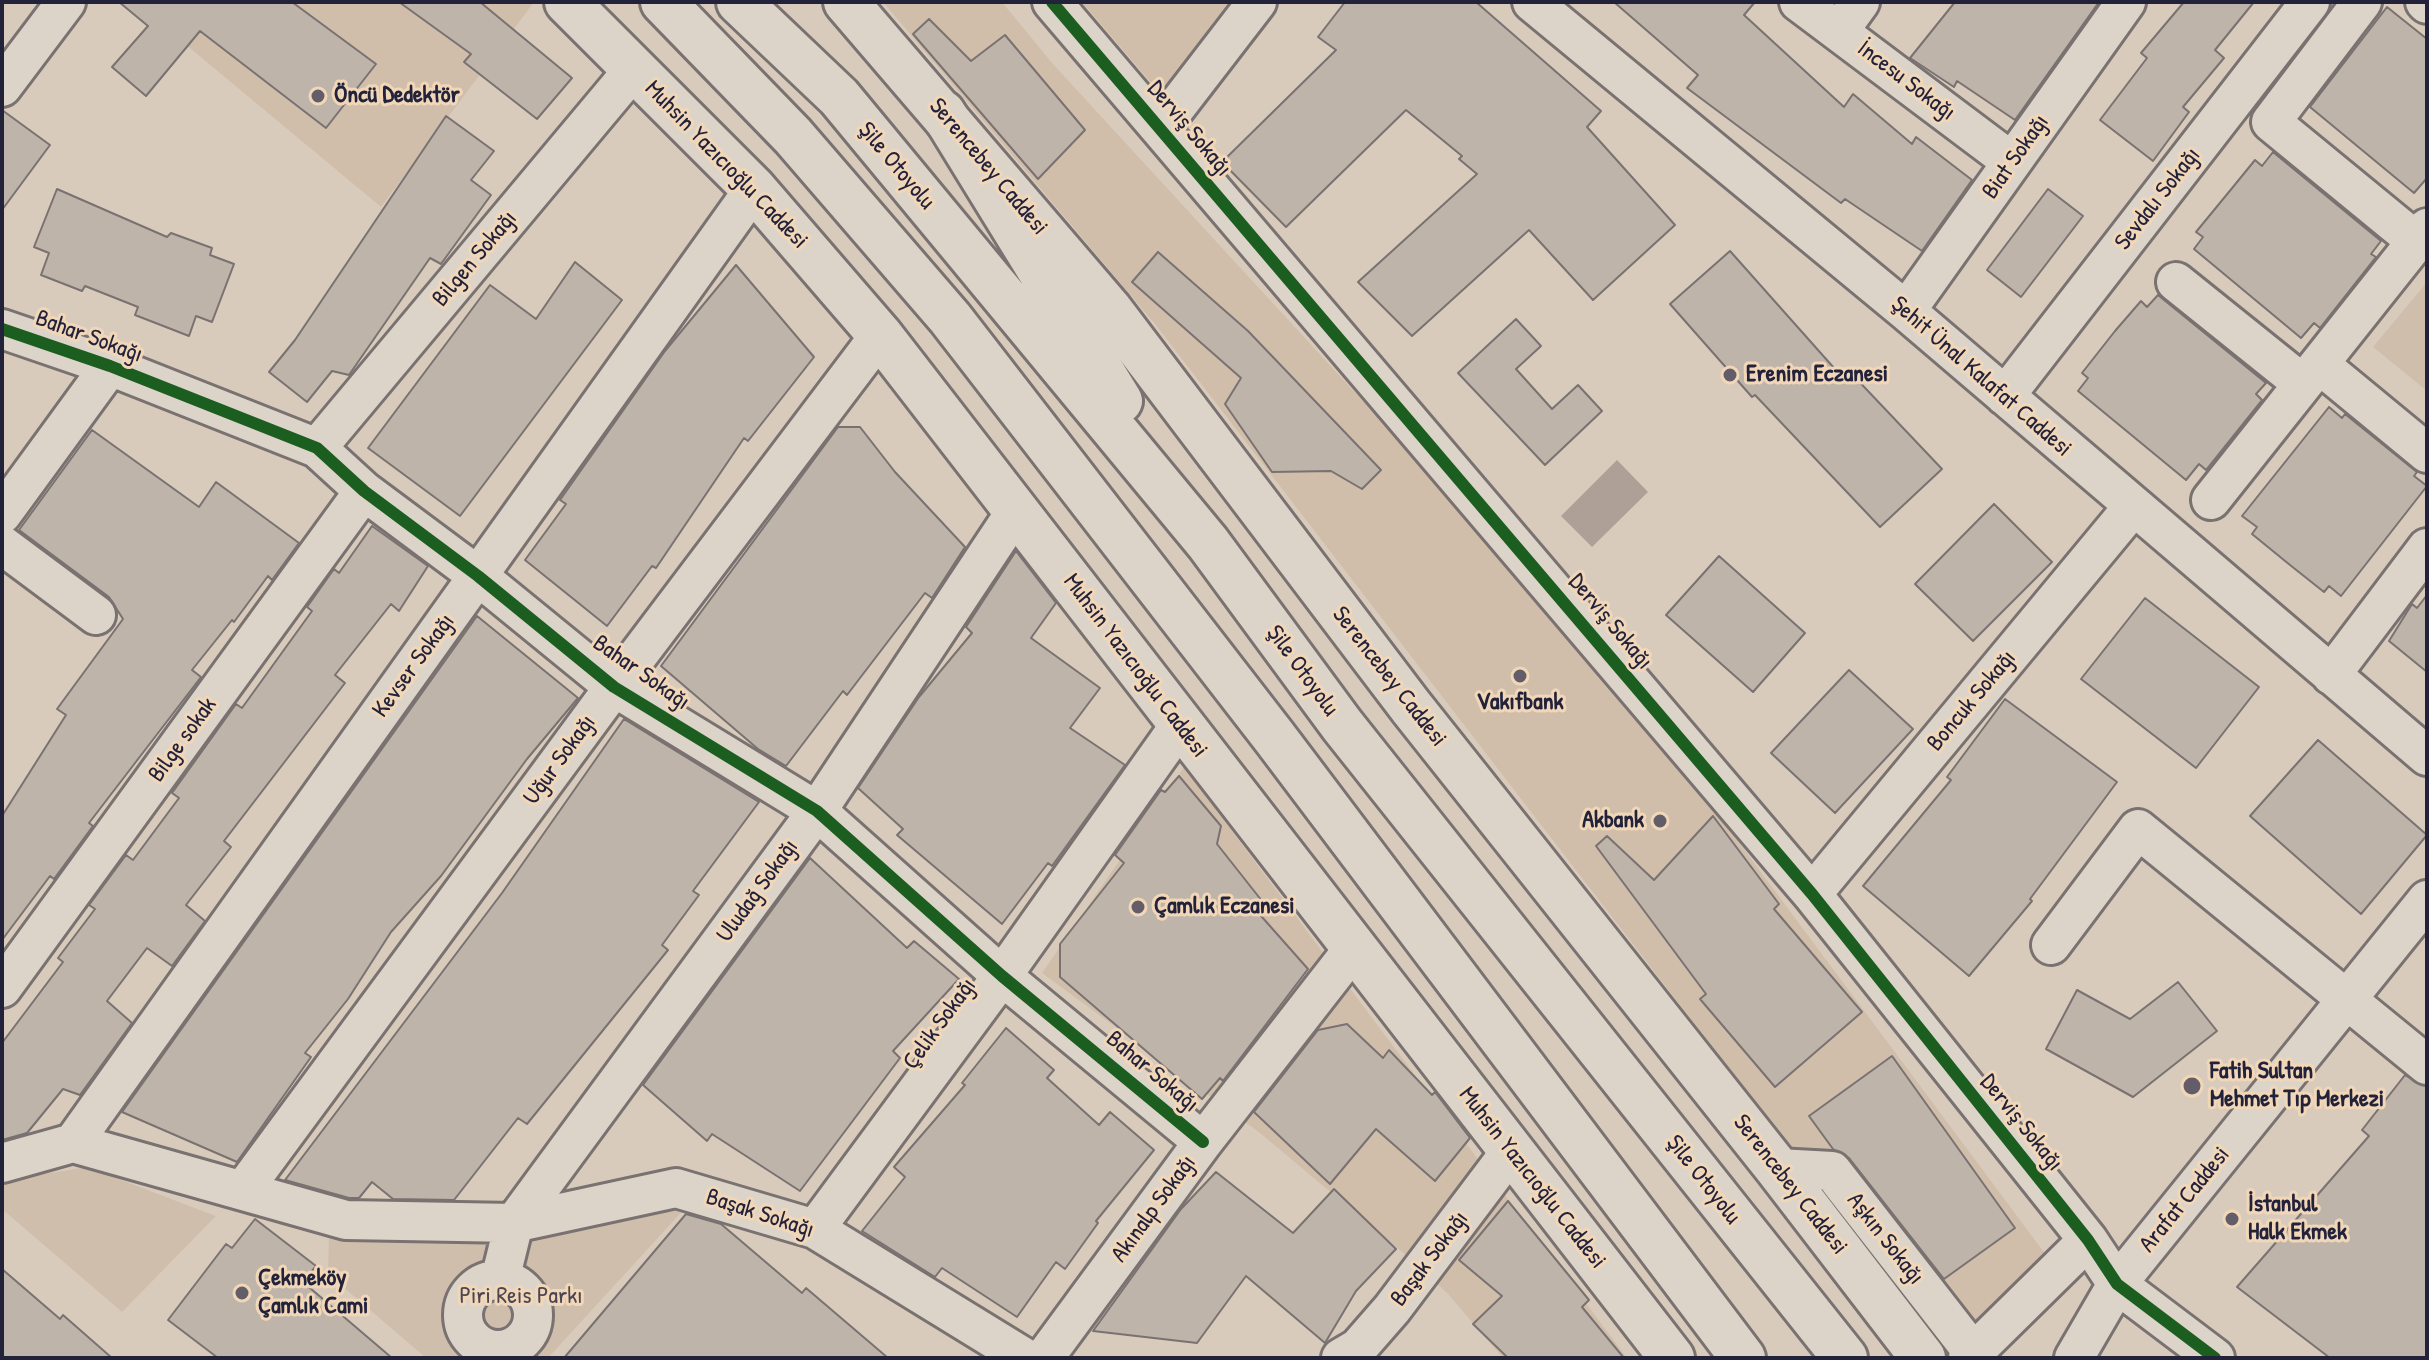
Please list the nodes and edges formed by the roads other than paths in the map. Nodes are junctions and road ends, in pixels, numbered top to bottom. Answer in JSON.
{"nodes":[{"id":1,"x":66,"y":2,"type":"edge"},
{"id":2,"x":567,"y":2,"type":"edge"},
{"id":3,"x":663,"y":2,"type":"edge"},
{"id":4,"x":739,"y":2,"type":"edge"},
{"id":5,"x":846,"y":2,"type":"edge"},
{"id":6,"x":1052,"y":2,"type":"edge"},
{"id":7,"x":1257,"y":2,"type":"edge"},
{"id":8,"x":1532,"y":2,"type":"edge"},
{"id":9,"x":1799,"y":2,"type":"edge"},
{"id":10,"x":2126,"y":2,"type":"edge"},
{"id":11,"x":2310,"y":2,"type":"edge"},
{"id":12,"x":2362,"y":2,"type":"edge"},
{"id":13,"x":1850,"y":16,"type":"edge"},
{"id":14,"x":634,"y":69,"type":"junction"},
{"id":15,"x":2,"y":87,"type":"edge"},
{"id":16,"x":943,"y":113,"type":"junction"},
{"id":17,"x":1160,"y":128,"type":"junction"},
{"id":18,"x":2012,"y":162,"type":"junction"},
{"id":19,"x":754,"y":189,"type":"junction"},
{"id":20,"x":2422,"y":234,"type":"edge"},
{"id":21,"x":2176,"y":282,"type":"dead end"},
{"id":22,"x":1906,"y":311,"type":"junction"},
{"id":23,"x":2,"y":329,"type":"edge"},
{"id":24,"x":880,"y":335,"type":"junction"},
{"id":25,"x":110,"y":366,"type":"junction"},
{"id":26,"x":2311,"y":374,"type":"junction"},
{"id":27,"x":2005,"y":396,"type":"junction"},
{"id":28,"x":317,"y":448,"type":"junction"},
{"id":29,"x":2427,"y":453,"type":"edge"},
{"id":30,"x":364,"y":491,"type":"junction"},
{"id":31,"x":2211,"y":500,"type":"dead end"},
{"id":32,"x":2132,"y":508,"type":"junction"},
{"id":33,"x":1016,"y":511,"type":"junction"},
{"id":34,"x":2,"y":514,"type":"edge"},
{"id":35,"x":1208,"y":543,"type":"junction"},
{"id":36,"x":2,"y":545,"type":"edge"},
{"id":37,"x":2427,"y":548,"type":"edge"},
{"id":38,"x":478,"y":576,"type":"junction"},
{"id":39,"x":96,"y":615,"type":"dead end"},
{"id":40,"x":2331,"y":675,"type":"junction"},
{"id":41,"x":614,"y":687,"type":"junction"},
{"id":42,"x":1180,"y":725,"type":"junction"},
{"id":43,"x":2427,"y":756,"type":"edge"},
{"id":44,"x":817,"y":811,"type":"junction"},
{"id":45,"x":1812,"y":894,"type":"junction"},
{"id":46,"x":2427,"y":900,"type":"edge"},
{"id":47,"x":2051,"y":945,"type":"dead end"},
{"id":48,"x":1354,"y":948,"type":"junction"},
{"id":49,"x":1002,"y":976,"type":"junction"},
{"id":50,"x":2,"y":988,"type":"edge"},
{"id":51,"x":2348,"y":998,"type":"junction"},
{"id":52,"x":2427,"y":1065,"type":"edge"},
{"id":53,"x":1203,"y":1142,"type":"junction"},
{"id":54,"x":73,"y":1143,"type":"junction"},
{"id":55,"x":1511,"y":1151,"type":"junction"},
{"id":56,"x":2,"y":1163,"type":"edge"},
{"id":57,"x":1777,"y":1168,"type":"junction"},
{"id":58,"x":244,"y":1189,"type":"junction"},
{"id":59,"x":514,"y":1223,"type":"junction"},
{"id":60,"x":815,"y":1229,"type":"junction"},
{"id":61,"x":2088,"y":1240,"type":"junction"},
{"id":62,"x":500,"y":1280,"type":"dead end"},
{"id":63,"x":2117,"y":1284,"type":"junction"},
{"id":64,"x":1914,"y":1351,"type":"edge"},
{"id":65,"x":1970,"y":1354,"type":"edge"},
{"id":66,"x":1025,"y":1358,"type":"edge"},
{"id":67,"x":1044,"y":1358,"type":"edge"},
{"id":68,"x":1341,"y":1358,"type":"edge"},
{"id":69,"x":1672,"y":1358,"type":"edge"},
{"id":70,"x":1743,"y":1358,"type":"edge"},
{"id":71,"x":1845,"y":1358,"type":"edge"},
{"id":72,"x":2074,"y":1358,"type":"edge"},
{"id":73,"x":2215,"y":1358,"type":"edge"}],
"edges":[{"from":1,"to":15,"type":"street"},
{"from":2,"to":14,"type":"main road","name":"Muhsin Yazıcıoğlu Caddesi"},
{"from":3,"to":70,"type":"main road"},
{"from":4,"to":35,"type":"main road","name":"Şile Otoyolu"},
{"from":5,"to":16,"type":"main road","name":"Serencebey Caddesi"},
{"from":6,"to":17,"type":"street","name":"Derviş Sokağı"},
{"from":7,"to":17,"type":"street"},
{"from":8,"to":22,"type":"street","name":"Şehit Ünal Kalafat Caddesi"},
{"from":9,"to":13,"type":"street","name":"İncesu Sokağı"},
{"from":10,"to":18,"type":"street","name":"Biat Sokağı"},
{"from":11,"to":27,"type":"street","name":"Sevdalı Sokağı"},
{"from":12,"to":20,"type":"street"},
{"from":13,"to":18,"type":"street","name":"İncesu Sokağı"},
{"from":14,"to":19,"type":"main road","name":"Muhsin Yazıcıoğlu Caddesi"},
{"from":14,"to":28,"type":"street","name":"Bilgen Sokağı"},
{"from":16,"to":35,"type":"main road"},
{"from":16,"to":57,"type":"main road","name":"Serencebey Caddesi"},
{"from":17,"to":45,"type":"street","name":"Derviş Sokağı"},
{"from":18,"to":22,"type":"street","name":"Biat Sokağı"},
{"from":19,"to":24,"type":"main road","name":"Muhsin Yazıcıoğlu Caddesi"},
{"from":19,"to":38,"type":"street","name":"Kevser Sokağı"},
{"from":20,"to":26,"type":"street"},
{"from":21,"to":26,"type":"street"},
{"from":22,"to":27,"type":"street","name":"Şehit Ünal Kalafat Caddesi"},
{"from":23,"to":25,"type":"street","name":"Bahar Sokağı"},
{"from":24,"to":33,"type":"main road","name":"Muhsin Yazıcıoğlu Caddesi"},
{"from":24,"to":41,"type":"street","name":"Uğur Sokağı"},
{"from":25,"to":28,"type":"street","name":"Bahar Sokağı"},
{"from":25,"to":34,"type":"street"},
{"from":26,"to":29,"type":"street"},
{"from":26,"to":31,"type":"street"},
{"from":27,"to":32,"type":"street","name":"Şehit Ünal Kalafat Caddesi"},
{"from":28,"to":30,"type":"street","name":"Bahar Sokağı"},
{"from":30,"to":38,"type":"street","name":"Bahar Sokağı"},
{"from":30,"to":50,"type":"street","name":"Bilge sokak"},
{"from":32,"to":40,"type":"street","name":"Şehit Ünal Kalafat Caddesi"},
{"from":32,"to":45,"type":"street","name":"Boncuk Sokağı"},
{"from":33,"to":42,"type":"main road","name":"Muhsin Yazıcıoğlu Caddesi"},
{"from":33,"to":44,"type":"street","name":"Uludağ Sokağı"},
{"from":35,"to":71,"type":"main road","name":"Şile Otoyolu"},
{"from":36,"to":39,"type":"street"},
{"from":37,"to":40,"type":"street"},
{"from":38,"to":41,"type":"street","name":"Bahar Sokağı"},
{"from":38,"to":54,"type":"street","name":"Kevser Sokağı"},
{"from":40,"to":43,"type":"street","name":"Şehit Ünal Kalafat Caddesi"},
{"from":41,"to":44,"type":"street","name":"Bahar Sokağı"},
{"from":41,"to":58,"type":"street","name":"Uğur Sokağı"},
{"from":42,"to":48,"type":"main road","name":"Muhsin Yazıcıoğlu Caddesi"},
{"from":42,"to":49,"type":"street","name":"Çelik Sokağı"},
{"from":44,"to":49,"type":"street","name":"Bahar Sokağı"},
{"from":44,"to":59,"type":"street","name":"Uludağ Sokağı"},
{"from":45,"to":61,"type":"street","name":"Derviş Sokağı"},
{"from":46,"to":51,"type":"street","name":"Arafat Caddesi"},
{"from":47,"to":51,"type":"street"},
{"from":48,"to":53,"type":"street","name":"Akınalp Sokağı"},
{"from":48,"to":55,"type":"main road","name":"Muhsin Yazıcıoğlu Caddesi"},
{"from":49,"to":53,"type":"street","name":"Bahar Sokağı"},
{"from":49,"to":60,"type":"street","name":"Çelik Sokağı"},
{"from":51,"to":52,"type":"street"},
{"from":51,"to":63,"type":"street","name":"Arafat Caddesi"},
{"from":53,"to":67,"type":"street","name":"Akınalp Sokağı"},
{"from":54,"to":56,"type":"street"},
{"from":54,"to":58,"type":"street","name":"Başak Sokağı"},
{"from":55,"to":68,"type":"street","name":"Başak Sokağı"},
{"from":55,"to":69,"type":"main road","name":"Muhsin Yazıcıoğlu Caddesi"},
{"from":57,"to":64,"type":"main road","name":"Serencebey Caddesi"},
{"from":57,"to":65,"type":"street","name":"Aşkın Sokağı"},
{"from":58,"to":59,"type":"street","name":"Başak Sokağı"},
{"from":59,"to":60,"type":"street","name":"Başak Sokağı"},
{"from":59,"to":62,"type":"street"},
{"from":60,"to":66,"type":"street","name":"Başak Sokağı"},
{"from":61,"to":63,"type":"street","name":"Derviş Sokağı"},
{"from":61,"to":65,"type":"street"},
{"from":63,"to":72,"type":"street","name":"Arafat Caddesi"},
{"from":63,"to":73,"type":"street","name":"Derviş Sokağı"}]}
